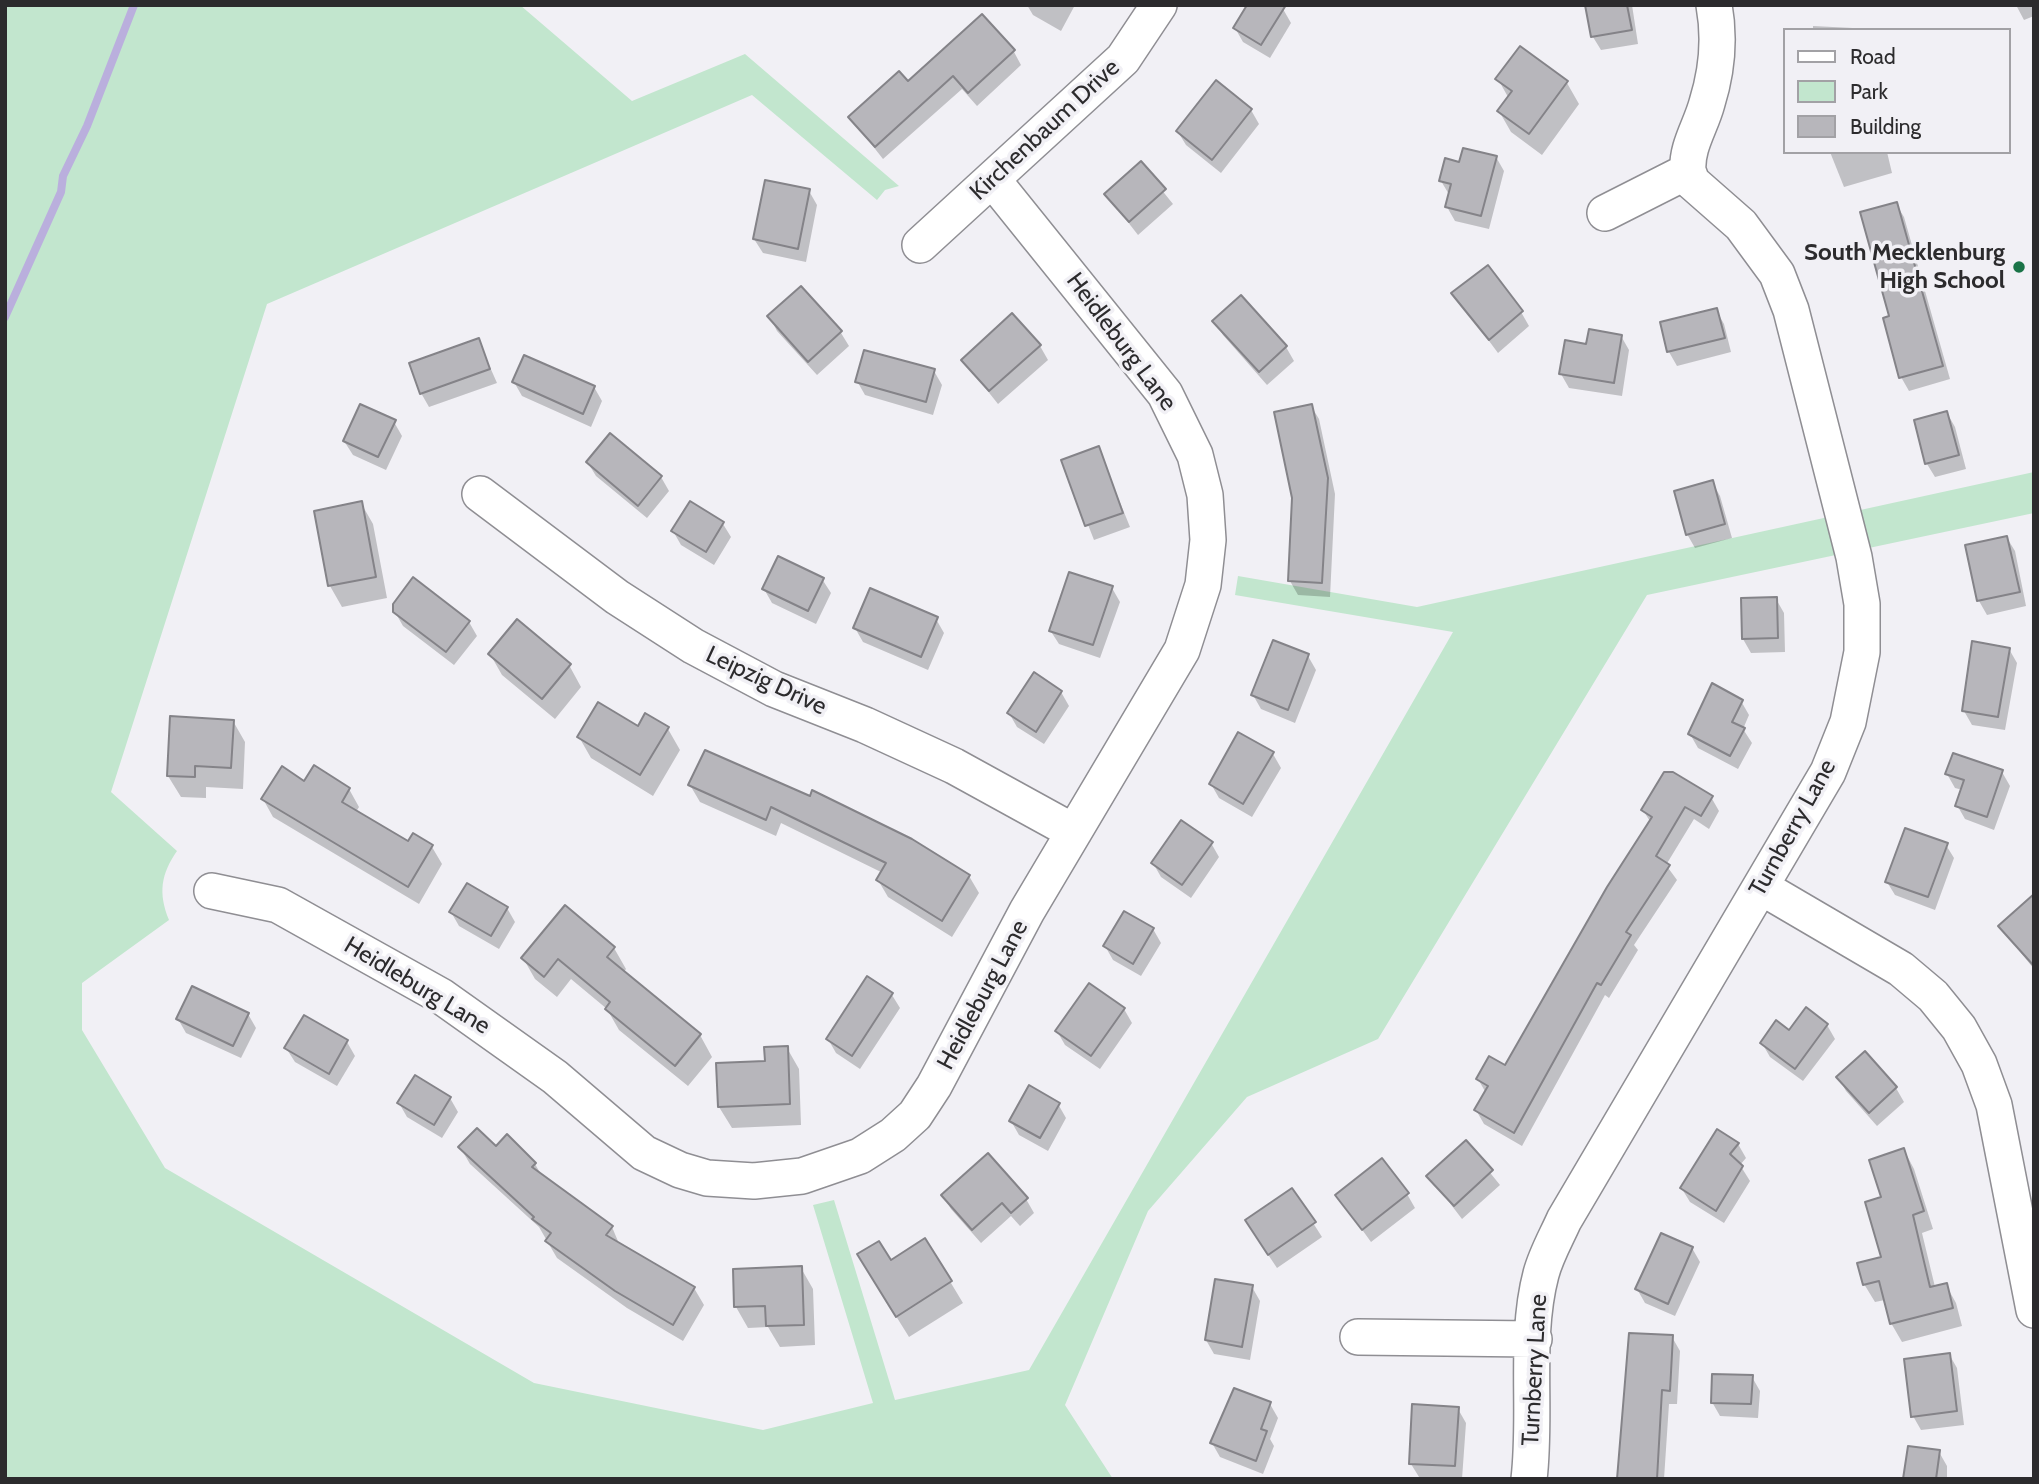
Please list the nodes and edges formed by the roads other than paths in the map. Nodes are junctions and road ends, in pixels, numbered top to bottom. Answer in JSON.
{"nodes":[{"id":1,"x":1159,"y":5,"type":"edge"},
{"id":2,"x":1714,"y":5,"type":"edge"},
{"id":3,"x":1688,"y":171,"type":"junction"},
{"id":4,"x":992,"y":179,"type":"junction"},
{"id":5,"x":1605,"y":213,"type":"dead end"},
{"id":6,"x":920,"y":245,"type":"dead end"},
{"id":7,"x":480,"y":494,"type":"dead end"},
{"id":8,"x":1074,"y":832,"type":"junction"},
{"id":9,"x":1761,"y":887,"type":"junction"},
{"id":10,"x":212,"y":891,"type":"dead end"},
{"id":11,"x":2034,"y":1310,"type":"edge"},
{"id":12,"x":1358,"y":1338,"type":"dead end"},
{"id":13,"x":1534,"y":1339,"type":"junction"},
{"id":14,"x":1529,"y":1479,"type":"edge"}],
"edges":[{"from":1,"to":4,"type":"street","name":"Kirchenbaum Drive"},
{"from":2,"to":3,"type":"street"},
{"from":3,"to":5,"type":"street"},
{"from":3,"to":9,"type":"street","name":"Turnberry Lane"},
{"from":4,"to":6,"type":"street","name":"Kirchenbaum Drive"},
{"from":4,"to":8,"type":"street","name":"Heidleburg Lane"},
{"from":7,"to":8,"type":"street","name":"Leipzig Drive"},
{"from":8,"to":10,"type":"street","name":"Heidleburg Lane"},
{"from":9,"to":11,"type":"street"},
{"from":9,"to":13,"type":"street","name":"Turnberry Lane"},
{"from":12,"to":13,"type":"street"},
{"from":13,"to":14,"type":"street","name":"Turnberry Lane"}]}
